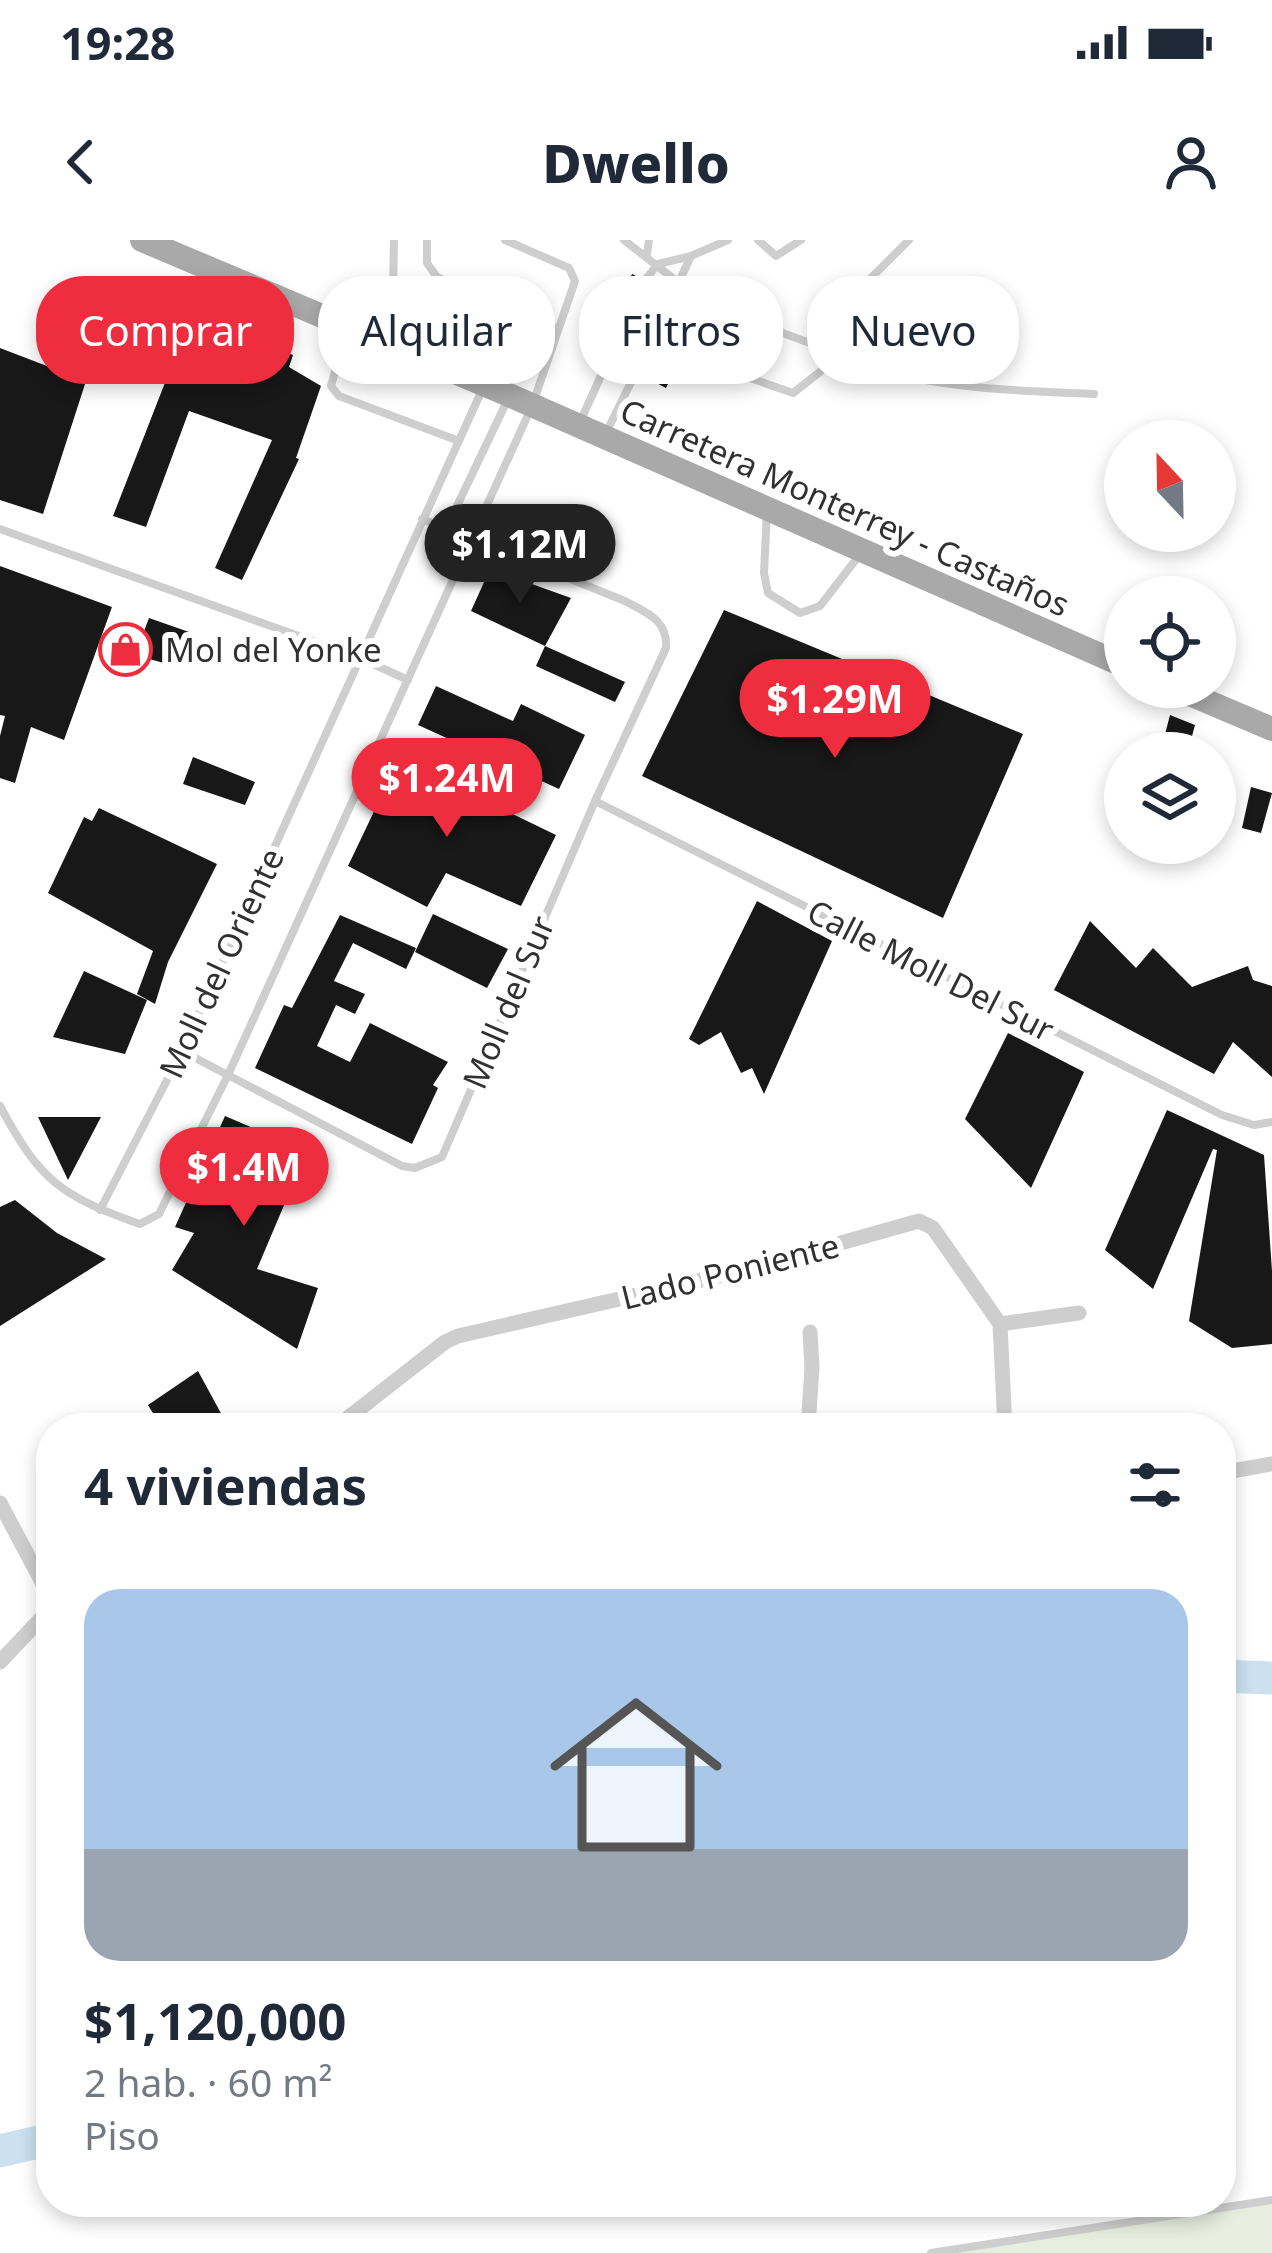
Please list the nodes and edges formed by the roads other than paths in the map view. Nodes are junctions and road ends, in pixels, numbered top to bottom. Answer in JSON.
{"nodes":[{"id":1,"x":142,"y":240,"type":"edge"},
{"id":2,"x":394,"y":240,"type":"edge"},
{"id":3,"x":427,"y":240,"type":"edge"},
{"id":4,"x":505,"y":240,"type":"edge"},
{"id":5,"x":624,"y":240,"type":"edge"},
{"id":6,"x":649,"y":240,"type":"edge"},
{"id":7,"x":728,"y":240,"type":"edge"},
{"id":8,"x":758,"y":240,"type":"edge"},
{"id":9,"x":801,"y":240,"type":"edge"},
{"id":10,"x":909,"y":240,"type":"edge"},
{"id":11,"x":646,"y":254,"type":"junction"},
{"id":12,"x":691,"y":256,"type":"junction"},
{"id":13,"x":658,"y":264,"type":"junction"},
{"id":14,"x":393,"y":276,"type":"edge"},
{"id":15,"x":648,"y":276,"type":"edge"},
{"id":16,"x":671,"y":276,"type":"edge"},
{"id":17,"x":682,"y":276,"type":"edge"},
{"id":18,"x":873,"y":276,"type":"edge"},
{"id":19,"x":318,"y":316,"type":"edge"},
{"id":20,"x":559,"y":330,"type":"junction"},
{"id":21,"x":783,"y":334,"type":"edge"},
{"id":22,"x":807,"y":342,"type":"edge"},
{"id":23,"x":807,"y":382,"type":"edge"},
{"id":24,"x":332,"y":384,"type":"edge"},
{"id":25,"x":598,"y":384,"type":"edge"},
{"id":26,"x":630,"y":384,"type":"edge"},
{"id":27,"x":767,"y":384,"type":"edge"},
{"id":28,"x":934,"y":384,"type":"edge"},
{"id":29,"x":484,"y":385,"type":"joint"},
{"id":30,"x":1094,"y":394,"type":"dead end"},
{"id":31,"x":521,"y":400,"type":"junction"},
{"id":32,"x":579,"y":426,"type":"junction"},
{"id":33,"x":604,"y":438,"type":"junction"},
{"id":34,"x":459,"y":441,"type":"junction"},
{"id":35,"x":767,"y":509,"type":"junction"},
{"id":36,"x":422,"y":519,"type":"junction"},
{"id":37,"x":0,"y":529,"type":"edge"},
{"id":38,"x":446,"y":529,"type":"junction"},
{"id":39,"x":473,"y":541,"type":"junction"},
{"id":40,"x":862,"y":551,"type":"junction"},
{"id":41,"x":1104,"y":657,"type":"edge"},
{"id":42,"x":361,"y":658,"type":"junction"},
{"id":43,"x":408,"y":680,"type":"junction"},
{"id":44,"x":1222,"y":708,"type":"edge"},
{"id":45,"x":1272,"y":729,"type":"edge"},
{"id":46,"x":595,"y":801,"type":"junction"},
{"id":47,"x":182,"y":1051,"type":"junction"},
{"id":48,"x":228,"y":1075,"type":"junction"},
{"id":49,"x":0,"y":1106,"type":"edge"},
{"id":50,"x":1272,"y":1122,"type":"edge"},
{"id":51,"x":100,"y":1210,"type":"junction"},
{"id":52,"x":1079,"y":1313,"type":"dead end"},
{"id":53,"x":1000,"y":1324,"type":"junction"},
{"id":54,"x":810,"y":1332,"type":"dead end"},
{"id":55,"x":354,"y":1413,"type":"edge"},
{"id":56,"x":809,"y":1413,"type":"edge"},
{"id":57,"x":1004,"y":1413,"type":"edge"},
{"id":58,"x":1272,"y":1464,"type":"edge"},
{"id":59,"x":1236,"y":1470,"type":"edge"},
{"id":60,"x":1,"y":1506,"type":"edge"},
{"id":61,"x":36,"y":1570,"type":"edge"},
{"id":62,"x":36,"y":1624,"type":"edge"},
{"id":63,"x":0,"y":1662,"type":"edge"},
{"id":64,"x":1272,"y":2200,"type":"edge"},
{"id":65,"x":1236,"y":2206,"type":"edge"},
{"id":66,"x":1163,"y":2217,"type":"edge"},
{"id":67,"x":931,"y":2253,"type":"edge"}],
"edges":[{"from":1,"to":19,"type":"main road","name":"Carretera Monterrey - Castaños"},
{"from":2,"to":14,"type":"lane"},
{"from":3,"to":20,"type":"lane"},
{"from":4,"to":20,"type":"lane"},
{"from":5,"to":11,"type":"lane"},
{"from":6,"to":11,"type":"lane"},
{"from":7,"to":12,"type":"lane"},
{"from":8,"to":9,"type":"lane"},
{"from":10,"to":18,"type":"lane"},
{"from":11,"to":13,"type":"lane"},
{"from":12,"to":13,"type":"lane"},
{"from":12,"to":17,"type":"lane"},
{"from":13,"to":15,"type":"lane"},
{"from":13,"to":16,"type":"lane"},
{"from":20,"to":31,"type":"lane"},
{"from":21,"to":22,"type":"lane"},
{"from":23,"to":27,"type":"lane"},
{"from":24,"to":34,"type":"lane"},
{"from":25,"to":32,"type":"lane"},
{"from":26,"to":33,"type":"lane"},
{"from":28,"to":30,"type":"lane"},
{"from":29,"to":31,"type":"main road","name":"Carretera Monterrey - Castaños"},
{"from":29,"to":34,"type":"lane","name":"Moll del Oriente"},
{"from":31,"to":32,"type":"main road","name":"Carretera Monterrey - Castaños"},
{"from":31,"to":38,"type":"lane"},
{"from":31,"to":39,"type":"lane"},
{"from":32,"to":33,"type":"main road","name":"Carretera Monterrey - Castaños"},
{"from":33,"to":35,"type":"main road","name":"Carretera Monterrey - Castaños"},
{"from":34,"to":36,"type":"lane","name":"Moll del Oriente"},
{"from":35,"to":40,"type":"main road","name":"Carretera Monterrey - Castaños"},
{"from":35,"to":40,"type":"lane"},
{"from":36,"to":38,"type":"lane","name":"Moll del Sur"},
{"from":36,"to":42,"type":"lane","name":"Moll del Oriente"},
{"from":37,"to":42,"type":"lane"},
{"from":38,"to":39,"type":"lane","name":"Moll del Sur"},
{"from":39,"to":43,"type":"lane"},
{"from":39,"to":46,"type":"lane","name":"Moll del Sur"},
{"from":40,"to":41,"type":"main road","name":"Carretera Monterrey - Castaños"},
{"from":42,"to":43,"type":"lane"},
{"from":42,"to":47,"type":"lane","name":"Moll del Oriente"},
{"from":43,"to":48,"type":"lane"},
{"from":44,"to":45,"type":"main road"},
{"from":46,"to":48,"type":"lane","name":"Moll del Sur"},
{"from":46,"to":50,"type":"lane","name":"Calle Moll Del Sur"},
{"from":47,"to":48,"type":"lane","name":"Moll del Sur"},
{"from":47,"to":51,"type":"lane","name":"Moll del Oriente"},
{"from":48,"to":51,"type":"lane"},
{"from":49,"to":51,"type":"lane"},
{"from":52,"to":53,"type":"street"},
{"from":53,"to":55,"type":"street","name":"Lado Poniente"},
{"from":53,"to":57,"type":"street"},
{"from":54,"to":56,"type":"street"},
{"from":58,"to":59,"type":"street"},
{"from":60,"to":61,"type":"street"},
{"from":62,"to":63,"type":"street"},
{"from":64,"to":65,"type":"lane"},
{"from":66,"to":67,"type":"lane"}]}
